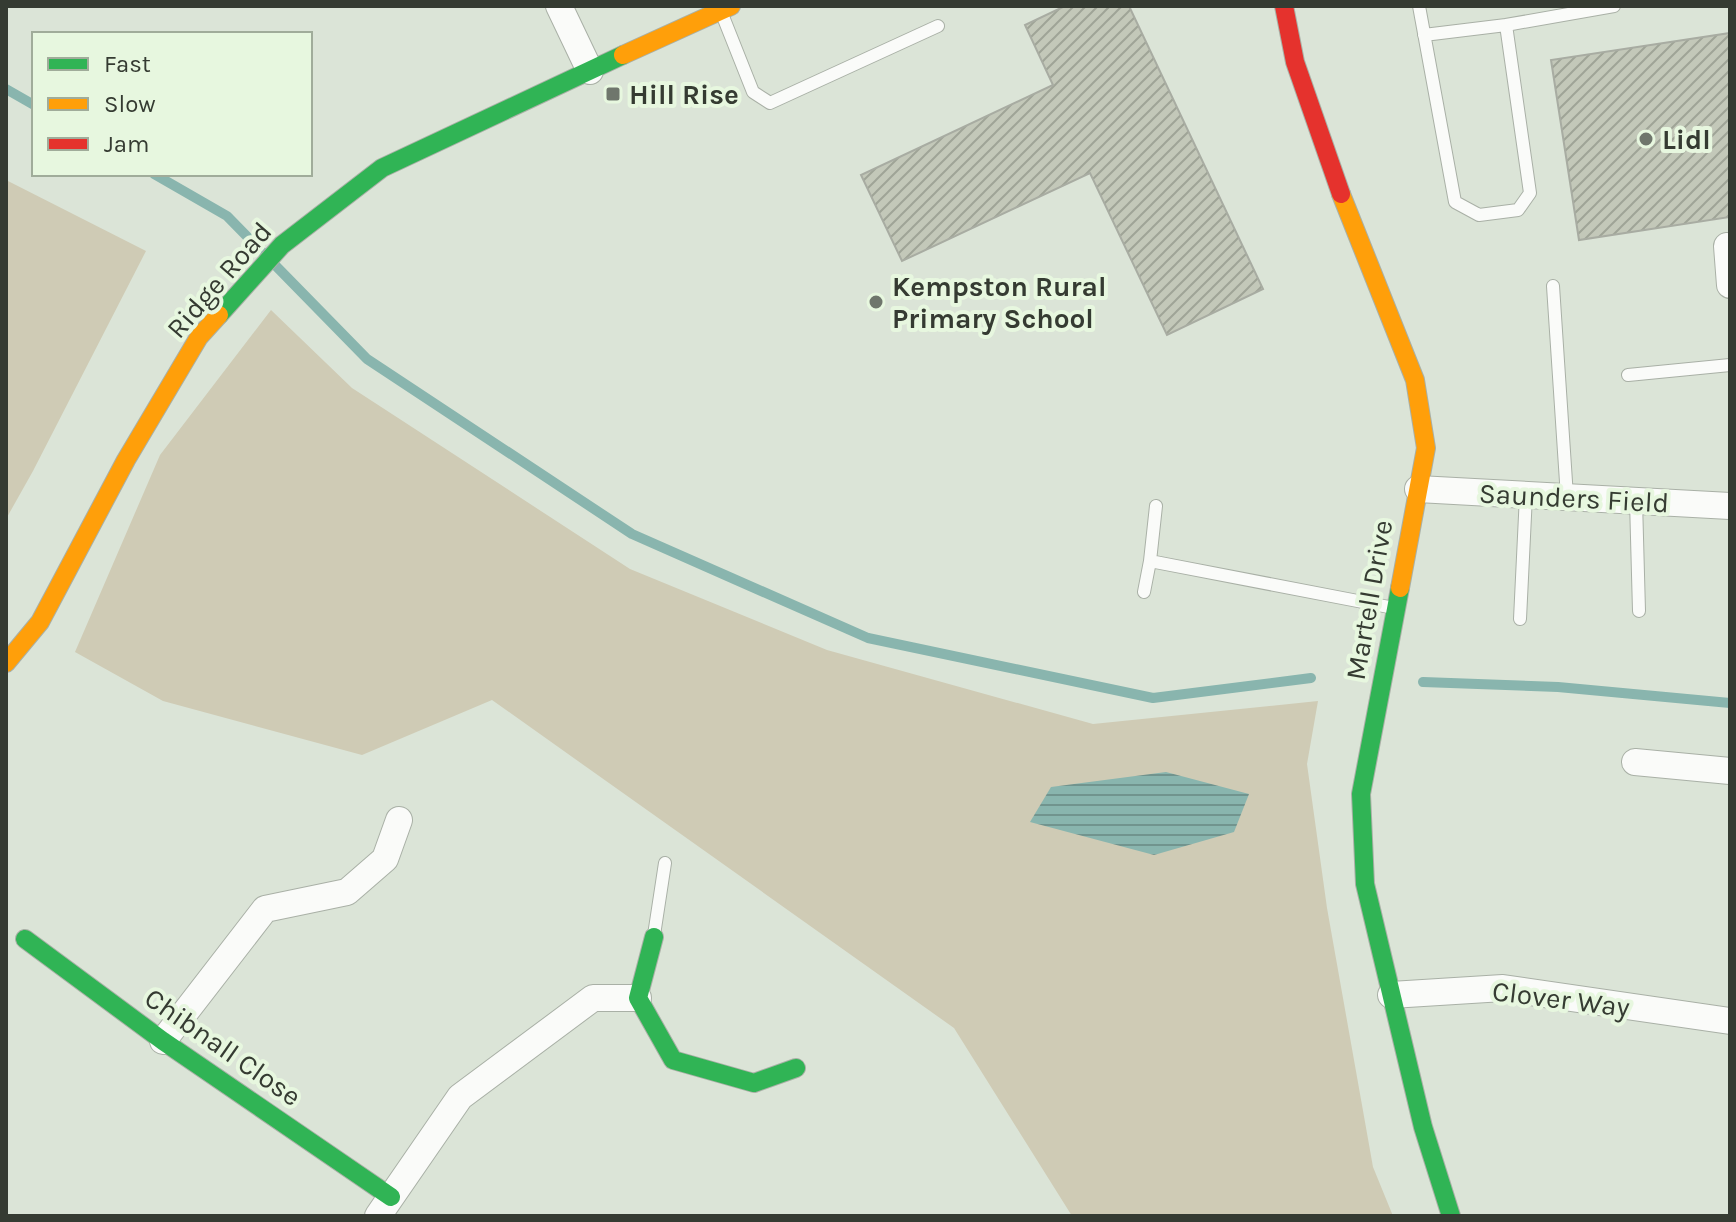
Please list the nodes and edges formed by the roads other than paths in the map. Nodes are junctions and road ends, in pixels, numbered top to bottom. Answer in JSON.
{"nodes":[{"id":1,"x":559,"y":6,"type":"edge"},
{"id":2,"x":1284,"y":6,"type":"edge"},
{"id":3,"x":1419,"y":6,"type":"edge"},
{"id":4,"x":1614,"y":6,"type":"edge"},
{"id":5,"x":726,"y":8,"type":"edge"},
{"id":6,"x":1506,"y":25,"type":"junction"},
{"id":7,"x":938,"y":26,"type":"dead end"},
{"id":8,"x":1424,"y":35,"type":"junction"},
{"id":9,"x":590,"y":71,"type":"junction"},
{"id":10,"x":1727,"y":246,"type":"dead end"},
{"id":11,"x":1730,"y":285,"type":"edge"},
{"id":12,"x":1553,"y":286,"type":"dead end"},
{"id":13,"x":1730,"y":365,"type":"edge"},
{"id":14,"x":1628,"y":375,"type":"dead end"},
{"id":15,"x":1418,"y":489,"type":"junction"},
{"id":16,"x":1526,"y":495,"type":"junction"},
{"id":17,"x":1567,"y":497,"type":"junction"},
{"id":18,"x":1636,"y":501,"type":"junction"},
{"id":19,"x":1156,"y":506,"type":"dead end"},
{"id":20,"x":1730,"y":506,"type":"edge"},
{"id":21,"x":1150,"y":561,"type":"junction"},
{"id":22,"x":1144,"y":592,"type":"dead end"},
{"id":23,"x":1397,"y":609,"type":"junction"},
{"id":24,"x":1639,"y":611,"type":"dead end"},
{"id":25,"x":1520,"y":619,"type":"dead end"},
{"id":26,"x":6,"y":663,"type":"edge"},
{"id":27,"x":1635,"y":762,"type":"dead end"},
{"id":28,"x":1730,"y":771,"type":"edge"},
{"id":29,"x":399,"y":820,"type":"dead end"},
{"id":30,"x":665,"y":863,"type":"dead end"},
{"id":31,"x":654,"y":937,"type":"joint"},
{"id":32,"x":25,"y":939,"type":"dead end"},
{"id":33,"x":1391,"y":995,"type":"junction"},
{"id":34,"x":638,"y":998,"type":"junction"},
{"id":35,"x":1730,"y":1021,"type":"edge"},
{"id":36,"x":163,"y":1041,"type":"junction"},
{"id":37,"x":796,"y":1068,"type":"dead end"},
{"id":38,"x":384,"y":1206,"type":"edge"},
{"id":39,"x":1451,"y":1216,"type":"edge"}],
"edges":[{"from":1,"to":9,"type":"street"},
{"from":2,"to":15,"type":"street","name":"Martell Drive"},
{"from":3,"to":8,"type":"lane"},
{"from":4,"to":6,"type":"lane"},
{"from":5,"to":7,"type":"lane"},
{"from":5,"to":9,"type":"street","name":"Ridge Road"},
{"from":6,"to":8,"type":"lane"},
{"from":6,"to":8,"type":"lane"},
{"from":9,"to":26,"type":"street","name":"Ridge Road"},
{"from":10,"to":11,"type":"street"},
{"from":12,"to":17,"type":"lane"},
{"from":13,"to":14,"type":"lane"},
{"from":15,"to":16,"type":"street","name":"Saunders Field"},
{"from":15,"to":23,"type":"street","name":"Martell Drive"},
{"from":16,"to":17,"type":"street","name":"Saunders Field"},
{"from":16,"to":25,"type":"lane"},
{"from":17,"to":18,"type":"street","name":"Saunders Field"},
{"from":18,"to":20,"type":"street","name":"Saunders Field"},
{"from":18,"to":24,"type":"lane"},
{"from":19,"to":21,"type":"lane"},
{"from":21,"to":22,"type":"lane"},
{"from":21,"to":23,"type":"lane"},
{"from":23,"to":33,"type":"street","name":"Martell Drive"},
{"from":27,"to":28,"type":"street"},
{"from":29,"to":36,"type":"street"},
{"from":30,"to":31,"type":"lane"},
{"from":31,"to":34,"type":"street"},
{"from":32,"to":36,"type":"street","name":"Chibnall Close"},
{"from":33,"to":35,"type":"street","name":"Clover Way"},
{"from":33,"to":39,"type":"street","name":"Martell Drive"},
{"from":34,"to":37,"type":"street"},
{"from":34,"to":38,"type":"street"},
{"from":36,"to":38,"type":"street","name":"Chibnall Close"}]}
